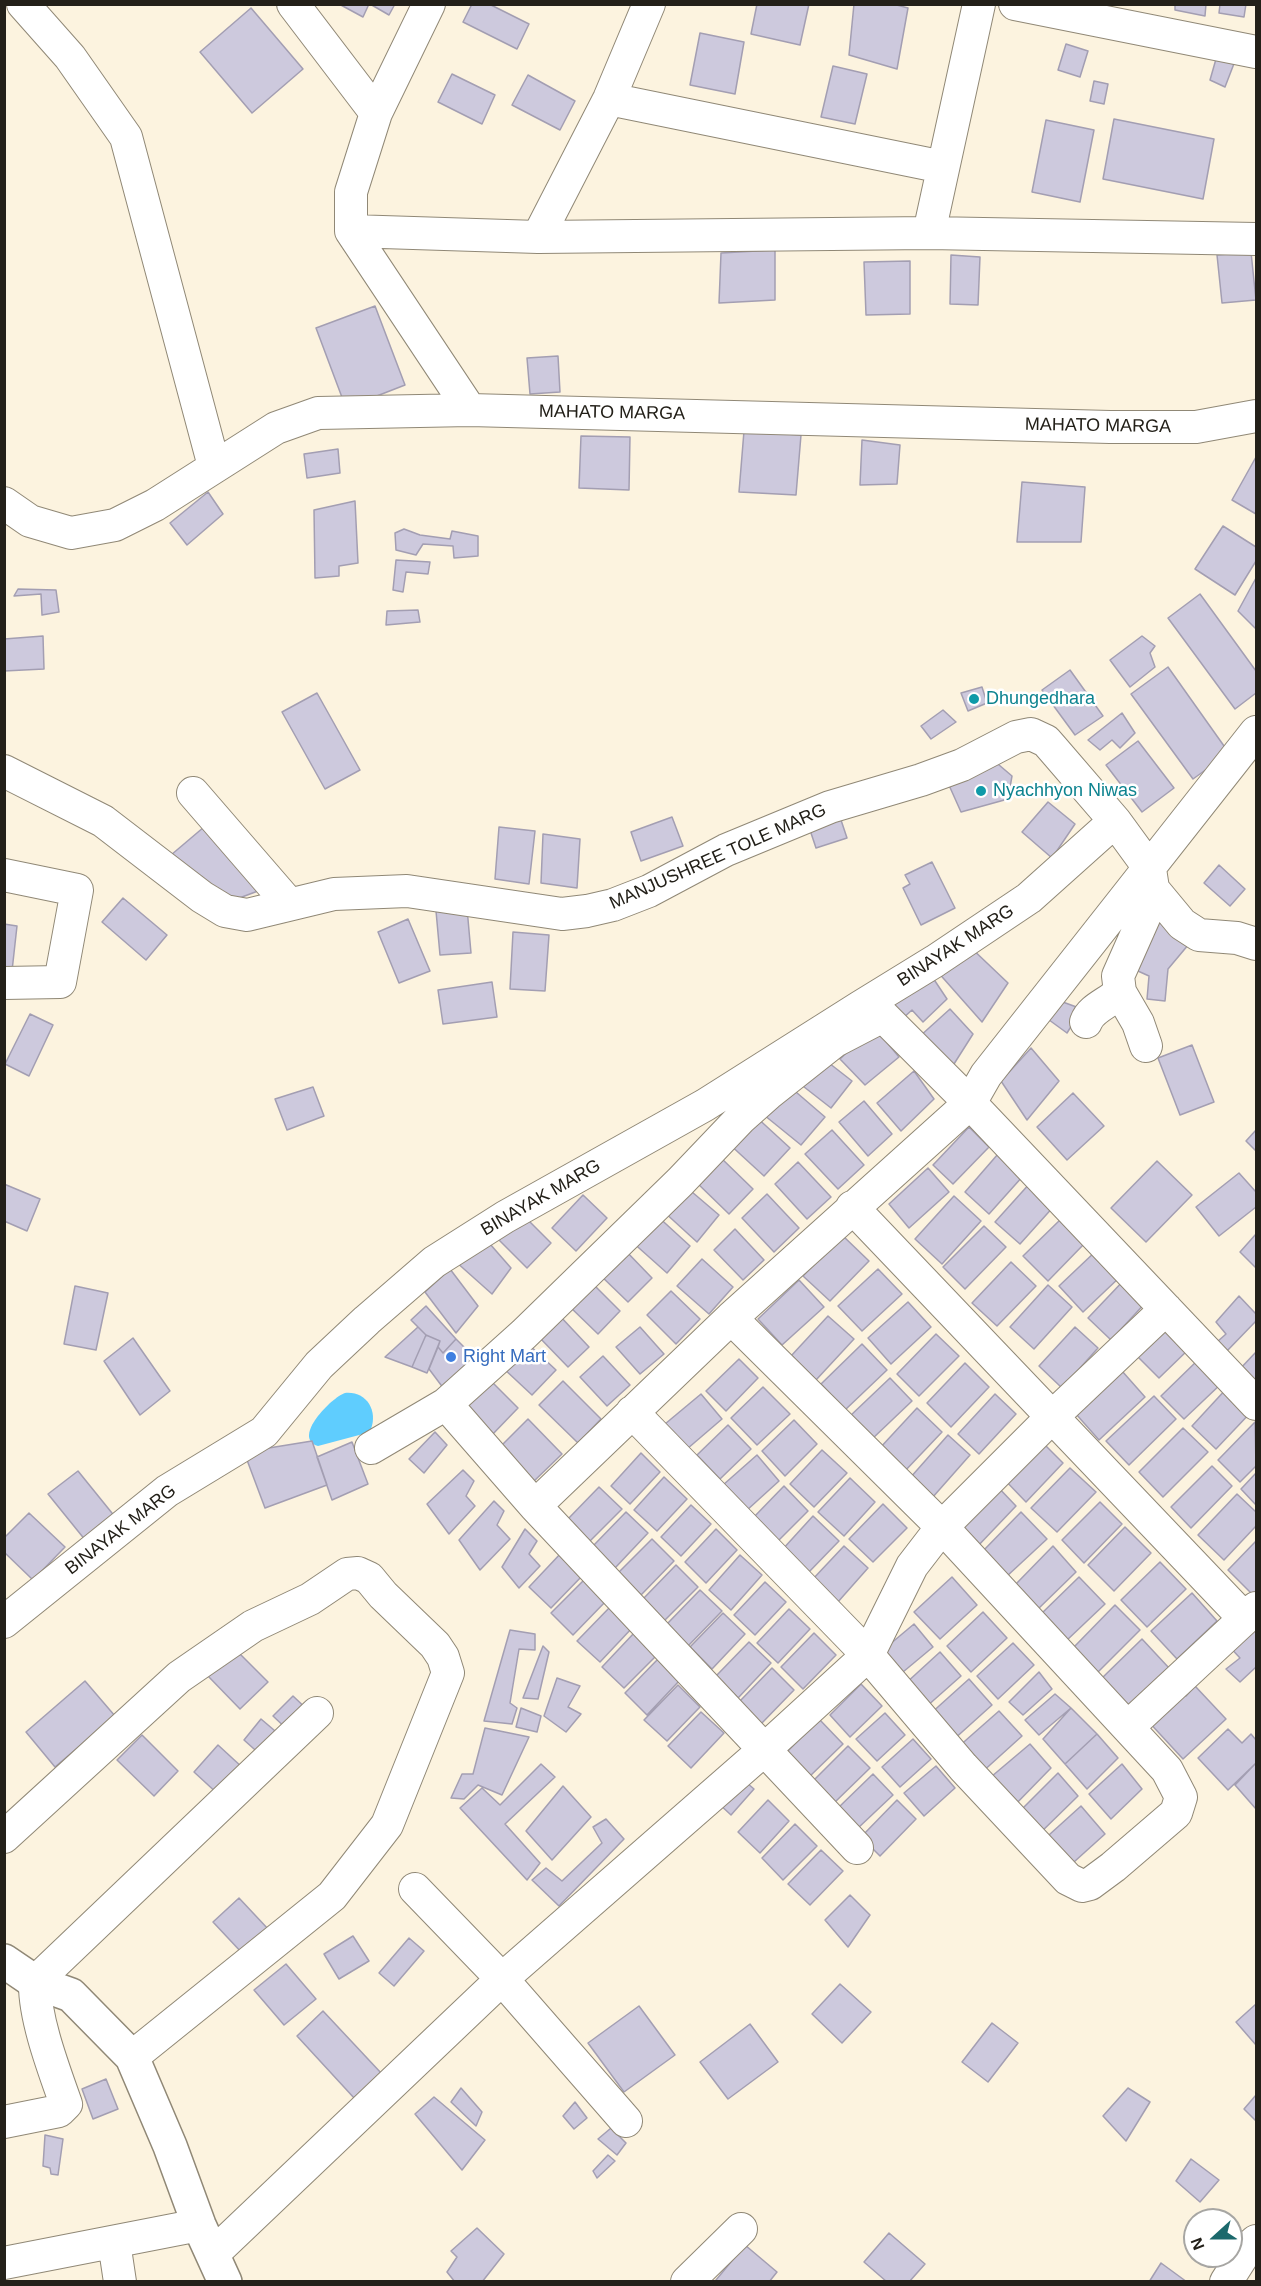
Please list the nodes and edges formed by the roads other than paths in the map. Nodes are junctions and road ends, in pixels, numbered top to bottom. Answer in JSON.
{"nodes":[{"id":1,"x":22,"y":4,"type":"edge"},
{"id":2,"x":293,"y":4,"type":"edge"},
{"id":3,"x":429,"y":4,"type":"edge"},
{"id":4,"x":649,"y":4,"type":"edge"},
{"id":5,"x":979,"y":4,"type":"edge"},
{"id":6,"x":1015,"y":4,"type":"edge"},
{"id":7,"x":1257,"y":52,"type":"edge"},
{"id":8,"x":609,"y":99,"type":"junction"},
{"id":9,"x":376,"y":113,"type":"junction"},
{"id":10,"x":943,"y":167,"type":"junction"},
{"id":11,"x":351,"y":231,"type":"junction"},
{"id":12,"x":929,"y":233,"type":"junction"},
{"id":13,"x":538,"y":237,"type":"junction"},
{"id":14,"x":1257,"y":238,"type":"edge"},
{"id":15,"x":470,"y":410,"type":"junction"},
{"id":16,"x":1257,"y":416,"type":"edge"},
{"id":17,"x":214,"y":466,"type":"junction"},
{"id":18,"x":4,"y":503,"type":"edge"},
{"id":19,"x":1257,"y":732,"type":"edge"},
{"id":20,"x":4,"y":771,"type":"edge"},
{"id":21,"x":194,"y":793,"type":"dead end"},
{"id":22,"x":1115,"y":821,"type":"junction"},
{"id":23,"x":4,"y":874,"type":"edge"},
{"id":24,"x":1151,"y":879,"type":"junction"},
{"id":25,"x":289,"y":904,"type":"junction"},
{"id":26,"x":1257,"y":944,"type":"edge"},
{"id":27,"x":4,"y":983,"type":"edge"},
{"id":28,"x":1120,"y":992,"type":"junction"},
{"id":29,"x":1086,"y":1022,"type":"dead end"},
{"id":30,"x":1146,"y":1046,"type":"dead end"},
{"id":31,"x":970,"y":1103,"type":"junction"},
{"id":32,"x":852,"y":1207,"type":"junction"},
{"id":33,"x":1166,"y":1309,"type":"junction"},
{"id":34,"x":731,"y":1318,"type":"junction"},
{"id":35,"x":446,"y":1404,"type":"junction"},
{"id":36,"x":1257,"y":1404,"type":"edge"},
{"id":37,"x":632,"y":1412,"type":"junction"},
{"id":38,"x":1053,"y":1416,"type":"junction"},
{"id":39,"x":371,"y":1448,"type":"dead end"},
{"id":40,"x":535,"y":1506,"type":"junction"},
{"id":41,"x":942,"y":1527,"type":"junction"},
{"id":42,"x":1250,"y":1613,"type":"edge"},
{"id":43,"x":4,"y":1622,"type":"edge"},
{"id":44,"x":868,"y":1655,"type":"junction"},
{"id":45,"x":317,"y":1713,"type":"dead end"},
{"id":46,"x":1128,"y":1727,"type":"junction"},
{"id":47,"x":764,"y":1750,"type":"junction"},
{"id":48,"x":4,"y":1837,"type":"edge"},
{"id":49,"x":857,"y":1848,"type":"dead end"},
{"id":50,"x":415,"y":1889,"type":"dead end"},
{"id":51,"x":4,"y":1961,"type":"edge"},
{"id":52,"x":502,"y":1979,"type":"junction"},
{"id":53,"x":35,"y":1982,"type":"junction"},
{"id":54,"x":132,"y":2057,"type":"junction"},
{"id":55,"x":626,"y":2121,"type":"dead end"},
{"id":56,"x":4,"y":2122,"type":"edge"},
{"id":57,"x":741,"y":2229,"type":"dead end"},
{"id":58,"x":1257,"y":2241,"type":"edge"},
{"id":59,"x":114,"y":2242,"type":"junction"},
{"id":60,"x":212,"y":2253,"type":"edge"},
{"id":61,"x":4,"y":2262,"type":"edge"},
{"id":62,"x":120,"y":2282,"type":"edge"},
{"id":63,"x":687,"y":2282,"type":"edge"},
{"id":64,"x":1227,"y":2282,"type":"edge"}],
"edges":[{"from":1,"to":17,"type":"street"},
{"from":2,"to":9,"type":"street"},
{"from":3,"to":9,"type":"street"},
{"from":4,"to":8,"type":"street"},
{"from":5,"to":10,"type":"street"},
{"from":6,"to":7,"type":"street"},
{"from":8,"to":10,"type":"street"},
{"from":8,"to":13,"type":"street"},
{"from":9,"to":11,"type":"street"},
{"from":10,"to":12,"type":"street"},
{"from":11,"to":13,"type":"street"},
{"from":11,"to":15,"type":"street"},
{"from":12,"to":13,"type":"street"},
{"from":12,"to":14,"type":"street"},
{"from":15,"to":16,"type":"street","name":"MAHATO MARGA"},
{"from":15,"to":17,"type":"street","name":"MAHATO MARGA"},
{"from":17,"to":18,"type":"street","name":"MAHATO MARGA"},
{"from":19,"to":24,"type":"street"},
{"from":20,"to":25,"type":"street","name":"MANJUSHREE TOLE MARG"},
{"from":21,"to":25,"type":"street"},
{"from":22,"to":24,"type":"street","name":"MANJUSHREE TOLE MARG"},
{"from":22,"to":25,"type":"street","name":"MANJUSHREE TOLE MARG"},
{"from":22,"to":43,"type":"street","name":"BINAYAK MARG"},
{"from":23,"to":27,"type":"street"},
{"from":24,"to":26,"type":"street","name":"MANJUSHREE TOLE MARG"},
{"from":24,"to":28,"type":"street"},
{"from":24,"to":31,"type":"street"},
{"from":28,"to":29,"type":"street"},
{"from":28,"to":30,"type":"street"},
{"from":31,"to":32,"type":"street"},
{"from":31,"to":33,"type":"street"},
{"from":31,"to":35,"type":"street"},
{"from":32,"to":34,"type":"street"},
{"from":32,"to":38,"type":"street"},
{"from":33,"to":36,"type":"street"},
{"from":33,"to":38,"type":"street"},
{"from":34,"to":37,"type":"street"},
{"from":34,"to":41,"type":"street"},
{"from":35,"to":39,"type":"street"},
{"from":35,"to":40,"type":"street"},
{"from":37,"to":40,"type":"street"},
{"from":37,"to":44,"type":"street"},
{"from":38,"to":41,"type":"street"},
{"from":38,"to":42,"type":"street"},
{"from":40,"to":47,"type":"street"},
{"from":41,"to":44,"type":"street"},
{"from":41,"to":46,"type":"street"},
{"from":42,"to":46,"type":"street"},
{"from":44,"to":46,"type":"street"},
{"from":44,"to":47,"type":"street"},
{"from":45,"to":53,"type":"street"},
{"from":47,"to":49,"type":"street"},
{"from":47,"to":52,"type":"street"},
{"from":48,"to":54,"type":"street"},
{"from":50,"to":52,"type":"street"},
{"from":51,"to":53,"type":"street"},
{"from":52,"to":55,"type":"street"},
{"from":52,"to":60,"type":"street"},
{"from":53,"to":54,"type":"street"},
{"from":53,"to":56,"type":"street"},
{"from":54,"to":60,"type":"street"},
{"from":57,"to":63,"type":"street"},
{"from":58,"to":64,"type":"street"},
{"from":59,"to":60,"type":"street"},
{"from":59,"to":61,"type":"street"},
{"from":59,"to":62,"type":"street"}]}
